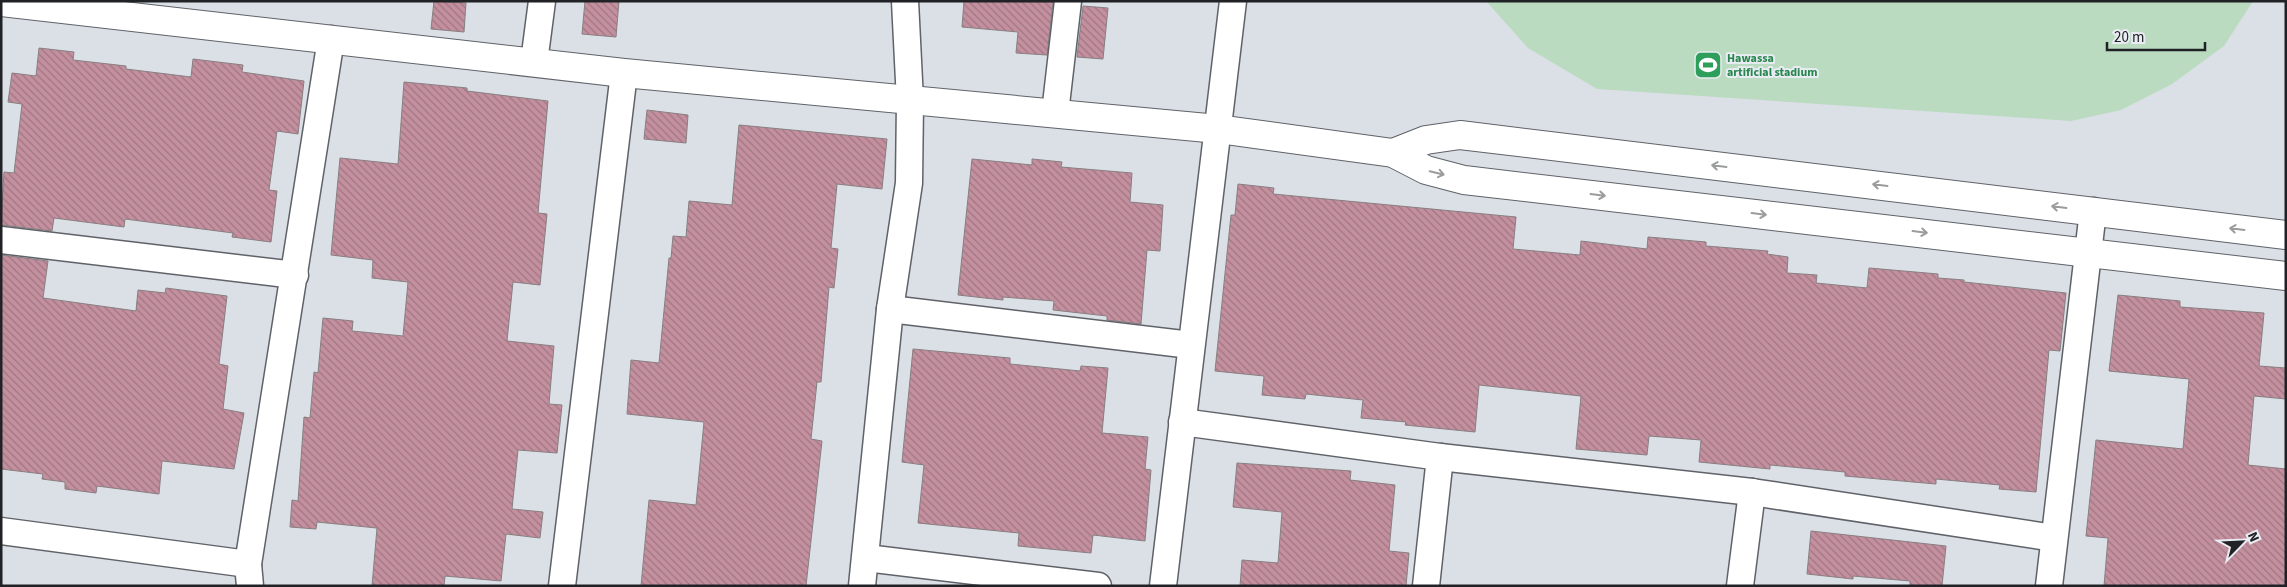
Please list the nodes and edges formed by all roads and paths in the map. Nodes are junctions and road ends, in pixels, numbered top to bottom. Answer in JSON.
{"nodes":[{"id":1,"x":542,"y":1,"type":"edge"},
{"id":2,"x":905,"y":1,"type":"edge"},
{"id":3,"x":1068,"y":1,"type":"edge"},
{"id":4,"x":1232,"y":1,"type":"edge"},
{"id":5,"x":1,"y":2,"type":"edge"},
{"id":6,"x":331,"y":39,"type":"junction"},
{"id":7,"x":534,"y":62,"type":"junction"},
{"id":8,"x":624,"y":73,"type":"junction"},
{"id":9,"x":910,"y":101,"type":"junction"},
{"id":10,"x":1055,"y":113,"type":"junction"},
{"id":11,"x":1218,"y":129,"type":"junction"},
{"id":12,"x":1393,"y":153,"type":"junction"},
{"id":13,"x":2093,"y":211,"type":"junction"},
{"id":14,"x":2286,"y":235,"type":"edge"},
{"id":15,"x":1,"y":240,"type":"edge"},
{"id":16,"x":2088,"y":252,"type":"junction"},
{"id":17,"x":295,"y":275,"type":"junction"},
{"id":18,"x":2286,"y":276,"type":"edge"},
{"id":19,"x":890,"y":309,"type":"junction"},
{"id":20,"x":1191,"y":345,"type":"junction"},
{"id":21,"x":1182,"y":422,"type":"junction"},
{"id":22,"x":1440,"y":456,"type":"junction"},
{"id":23,"x":1752,"y":492,"type":"junction"},
{"id":24,"x":1,"y":531,"type":"edge"},
{"id":25,"x":2054,"y":538,"type":"junction"},
{"id":26,"x":866,"y":558,"type":"junction"},
{"id":27,"x":249,"y":575,"type":"edge"},
{"id":28,"x":562,"y":586,"type":"edge"},
{"id":29,"x":862,"y":586,"type":"edge"},
{"id":30,"x":1098,"y":586,"type":"edge"},
{"id":31,"x":1163,"y":586,"type":"edge"},
{"id":32,"x":1426,"y":586,"type":"edge"},
{"id":33,"x":1740,"y":586,"type":"edge"},
{"id":34,"x":2049,"y":586,"type":"edge"}],
"edges":[{"from":1,"to":7,"type":"street"},
{"from":2,"to":9,"type":"street"},
{"from":3,"to":10,"type":"street"},
{"from":4,"to":11,"type":"street"},
{"from":5,"to":6,"type":"street"},
{"from":6,"to":7,"type":"street"},
{"from":6,"to":17,"type":"street"},
{"from":7,"to":8,"type":"street"},
{"from":8,"to":9,"type":"street"},
{"from":8,"to":28,"type":"street"},
{"from":9,"to":10,"type":"street"},
{"from":9,"to":19,"type":"street"},
{"from":10,"to":11,"type":"street"},
{"from":11,"to":12,"type":"street"},
{"from":11,"to":20,"type":"street"},
{"from":13,"to":12,"type":"street","one_way":true},
{"from":12,"to":16,"type":"street","one_way":true},
{"from":14,"to":13,"type":"street","one_way":true},
{"from":13,"to":16,"type":"street"},
{"from":15,"to":17,"type":"street"},
{"from":16,"to":18,"type":"street"},
{"from":16,"to":25,"type":"street"},
{"from":17,"to":27,"type":"street"},
{"from":19,"to":20,"type":"street"},
{"from":19,"to":26,"type":"street"},
{"from":20,"to":21,"type":"street"},
{"from":21,"to":22,"type":"street"},
{"from":21,"to":31,"type":"street"},
{"from":22,"to":23,"type":"street"},
{"from":22,"to":32,"type":"street"},
{"from":23,"to":25,"type":"street"},
{"from":23,"to":33,"type":"street"},
{"from":24,"to":27,"type":"street"},
{"from":25,"to":34,"type":"street"},
{"from":26,"to":29,"type":"street"},
{"from":26,"to":30,"type":"street"}]}
